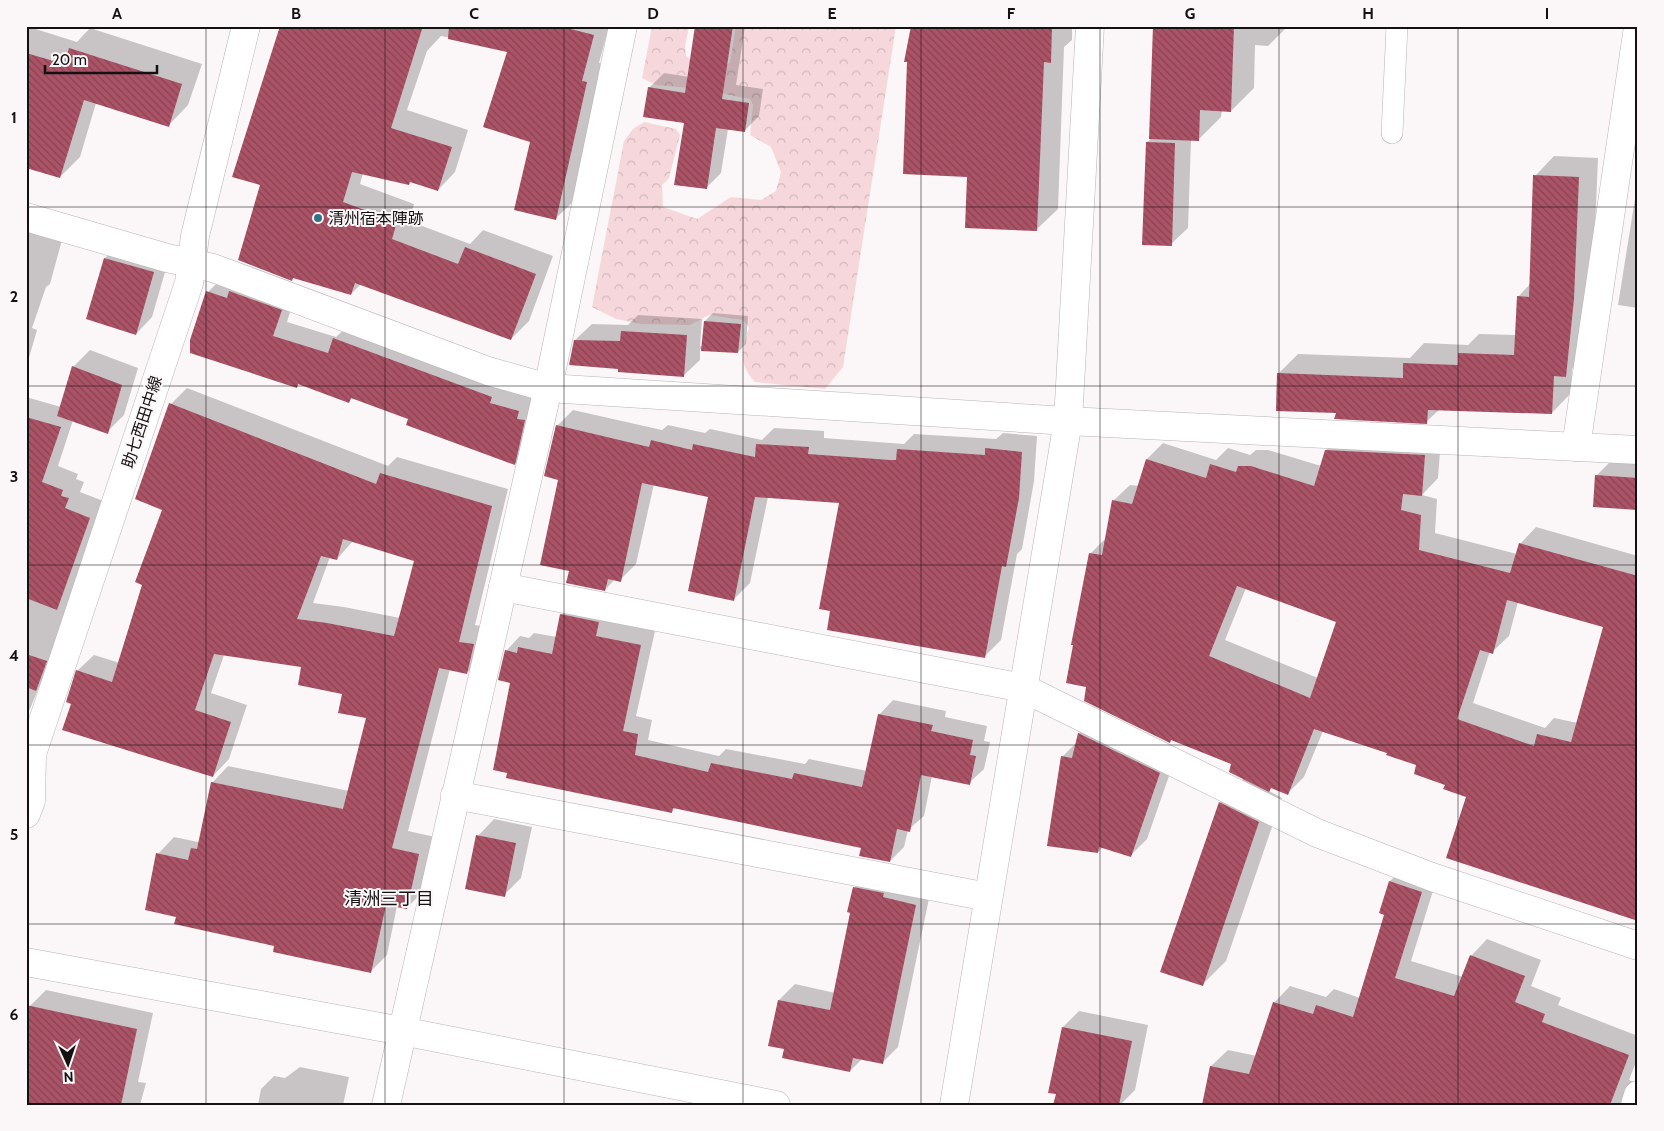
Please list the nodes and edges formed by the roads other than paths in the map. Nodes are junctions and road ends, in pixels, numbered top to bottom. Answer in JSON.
{"nodes":[{"id":1,"x":246,"y":26,"type":"edge"},
{"id":2,"x":623,"y":26,"type":"edge"},
{"id":3,"x":1090,"y":26,"type":"edge"},
{"id":4,"x":1397,"y":26,"type":"edge"},
{"id":5,"x":1638,"y":27,"type":"edge"},
{"id":6,"x":1392,"y":133,"type":"dead end"},
{"id":7,"x":26,"y":217,"type":"edge"},
{"id":8,"x":192,"y":262,"type":"junction"},
{"id":9,"x":548,"y":388,"type":"junction"},
{"id":10,"x":1068,"y":421,"type":"junction"},
{"id":11,"x":1576,"y":447,"type":"junction"},
{"id":12,"x":1638,"y":450,"type":"edge"},
{"id":13,"x":503,"y":587,"type":"junction"},
{"id":14,"x":1023,"y":688,"type":"junction"},
{"id":15,"x":29,"y":753,"type":"edge"},
{"id":16,"x":455,"y":795,"type":"junction"},
{"id":17,"x":26,"y":814,"type":"edge"},
{"id":18,"x":988,"y":897,"type":"junction"},
{"id":19,"x":1638,"y":946,"type":"edge"},
{"id":20,"x":26,"y":962,"type":"edge"},
{"id":21,"x":402,"y":1031,"type":"junction"},
{"id":22,"x":1638,"y":1094,"type":"edge"},
{"id":23,"x":386,"y":1105,"type":"edge"},
{"id":24,"x":776,"y":1105,"type":"edge"},
{"id":25,"x":954,"y":1105,"type":"edge"},
{"id":26,"x":1635,"y":1105,"type":"edge"}],
"edges":[{"from":1,"to":8,"type":"street","name":"助七西田中線"},
{"from":2,"to":9,"type":"street"},
{"from":3,"to":10,"type":"street"},
{"from":4,"to":6,"type":"lane"},
{"from":5,"to":11,"type":"street"},
{"from":7,"to":8,"type":"street"},
{"from":8,"to":9,"type":"street"},
{"from":8,"to":15,"type":"street","name":"助七西田中線"},
{"from":9,"to":10,"type":"street"},
{"from":9,"to":13,"type":"street"},
{"from":10,"to":11,"type":"street"},
{"from":10,"to":14,"type":"street"},
{"from":11,"to":12,"type":"street"},
{"from":13,"to":14,"type":"street"},
{"from":13,"to":16,"type":"street"},
{"from":14,"to":18,"type":"street"},
{"from":14,"to":19,"type":"street"},
{"from":15,"to":17,"type":"street","name":"助七西田中線"},
{"from":16,"to":18,"type":"street"},
{"from":16,"to":21,"type":"street"},
{"from":18,"to":25,"type":"street"},
{"from":20,"to":21,"type":"street"},
{"from":21,"to":23,"type":"street"},
{"from":21,"to":24,"type":"street"},
{"from":22,"to":26,"type":"street"}]}
